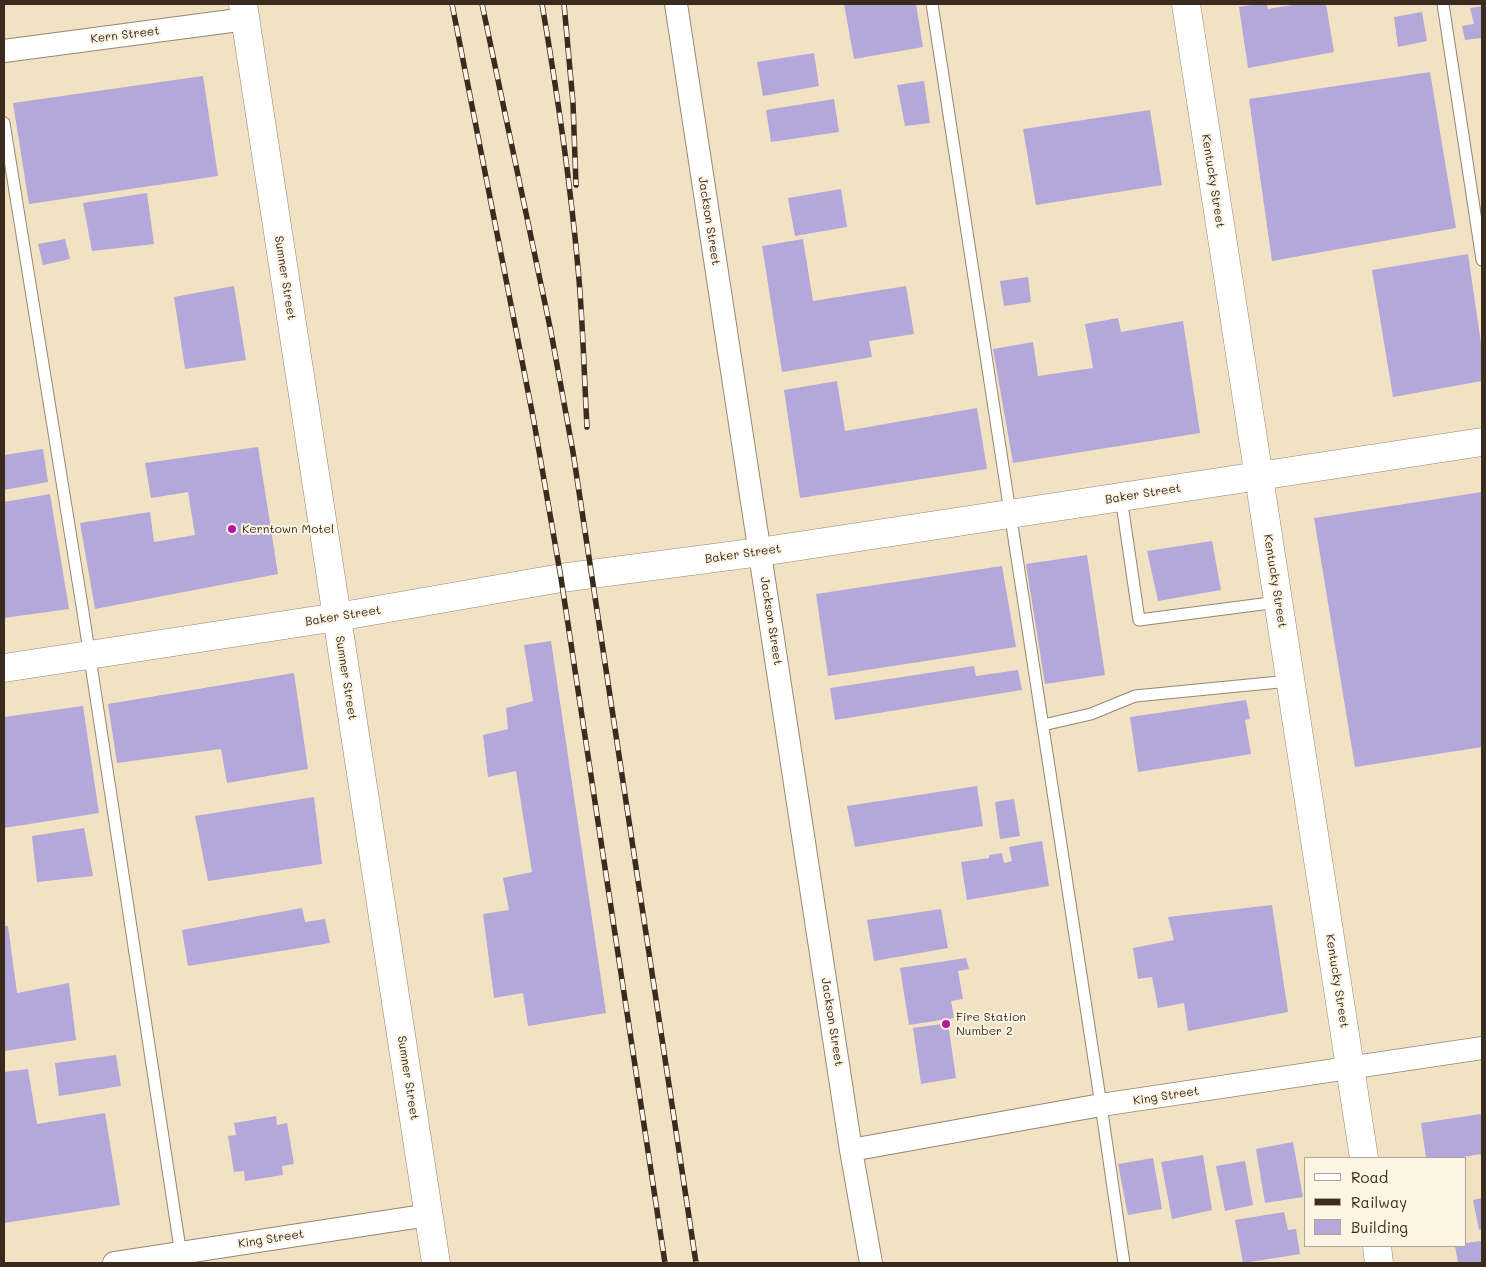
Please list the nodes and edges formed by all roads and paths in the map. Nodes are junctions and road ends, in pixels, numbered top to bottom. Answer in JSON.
{"nodes":[{"id":1,"x":676,"y":4,"type":"edge"},
{"id":2,"x":932,"y":4,"type":"edge"},
{"id":3,"x":1186,"y":4,"type":"edge"},
{"id":4,"x":1442,"y":4,"type":"edge"},
{"id":5,"x":244,"y":12,"type":"edge"},
{"id":6,"x":4,"y":50,"type":"edge"},
{"id":7,"x":4,"y":124,"type":"edge"},
{"id":8,"x":1482,"y":260,"type":"edge"},
{"id":9,"x":1482,"y":442,"type":"edge"},
{"id":10,"x":1258,"y":476,"type":"junction"},
{"id":11,"x":1121,"y":497,"type":"junction"},
{"id":12,"x":1011,"y":514,"type":"junction"},
{"id":13,"x":760,"y":552,"type":"junction"},
{"id":14,"x":1278,"y":602,"type":"junction"},
{"id":15,"x":337,"y":617,"type":"junction"},
{"id":16,"x":89,"y":655,"type":"junction"},
{"id":17,"x":4,"y":668,"type":"edge"},
{"id":18,"x":1290,"y":681,"type":"junction"},
{"id":19,"x":1043,"y":725,"type":"junction"},
{"id":20,"x":1482,"y":1048,"type":"edge"},
{"id":21,"x":1350,"y":1068,"type":"junction"},
{"id":22,"x":1101,"y":1106,"type":"junction"},
{"id":23,"x":852,"y":1150,"type":"junction"},
{"id":24,"x":1364,"y":1157,"type":"edge"},
{"id":25,"x":429,"y":1215,"type":"junction"},
{"id":26,"x":1377,"y":1247,"type":"edge"},
{"id":27,"x":181,"y":1258,"type":"edge"},
{"id":28,"x":114,"y":1263,"type":"edge"},
{"id":29,"x":436,"y":1263,"type":"edge"},
{"id":30,"x":871,"y":1263,"type":"edge"},
{"id":31,"x":1124,"y":1263,"type":"edge"},
{"id":32,"x":1379,"y":1263,"type":"edge"}],
"edges":[{"from":1,"to":13,"type":"street","name":"Jackson Street"},
{"from":2,"to":12,"type":"lane"},
{"from":3,"to":10,"type":"street","name":"Kentucky Street"},
{"from":4,"to":8,"type":"lane"},
{"from":5,"to":6,"type":"street","name":"Kern Street"},
{"from":5,"to":15,"type":"street","name":"Sumner Street"},
{"from":7,"to":16,"type":"lane"},
{"from":9,"to":10,"type":"street","name":"Baker Street"},
{"from":10,"to":11,"type":"street","name":"Baker Street"},
{"from":10,"to":14,"type":"street","name":"Kentucky Street"},
{"from":11,"to":12,"type":"street","name":"Baker Street"},
{"from":11,"to":14,"type":"lane"},
{"from":12,"to":13,"type":"street","name":"Baker Street"},
{"from":12,"to":19,"type":"lane"},
{"from":13,"to":15,"type":"street","name":"Baker Street"},
{"from":13,"to":23,"type":"street","name":"Jackson Street"},
{"from":14,"to":18,"type":"street","name":"Kentucky Street"},
{"from":15,"to":16,"type":"street","name":"Baker Street"},
{"from":15,"to":25,"type":"street","name":"Sumner Street"},
{"from":16,"to":17,"type":"street","name":"Baker Street"},
{"from":16,"to":27,"type":"lane"},
{"from":18,"to":19,"type":"lane"},
{"from":18,"to":21,"type":"street","name":"Kentucky Street"},
{"from":19,"to":22,"type":"lane"},
{"from":20,"to":21,"type":"street","name":"King Street"},
{"from":21,"to":22,"type":"street","name":"King Street"},
{"from":21,"to":24,"type":"street","name":"Kentucky Street"},
{"from":22,"to":23,"type":"street","name":"King Street"},
{"from":22,"to":31,"type":"lane"},
{"from":23,"to":30,"type":"street","name":"Jackson Street"},
{"from":25,"to":27,"type":"street","name":"King Street"},
{"from":25,"to":29,"type":"street","name":"Sumner Street"},
{"from":26,"to":32,"type":"street"},
{"from":27,"to":28,"type":"street","name":"King Street"}]}
